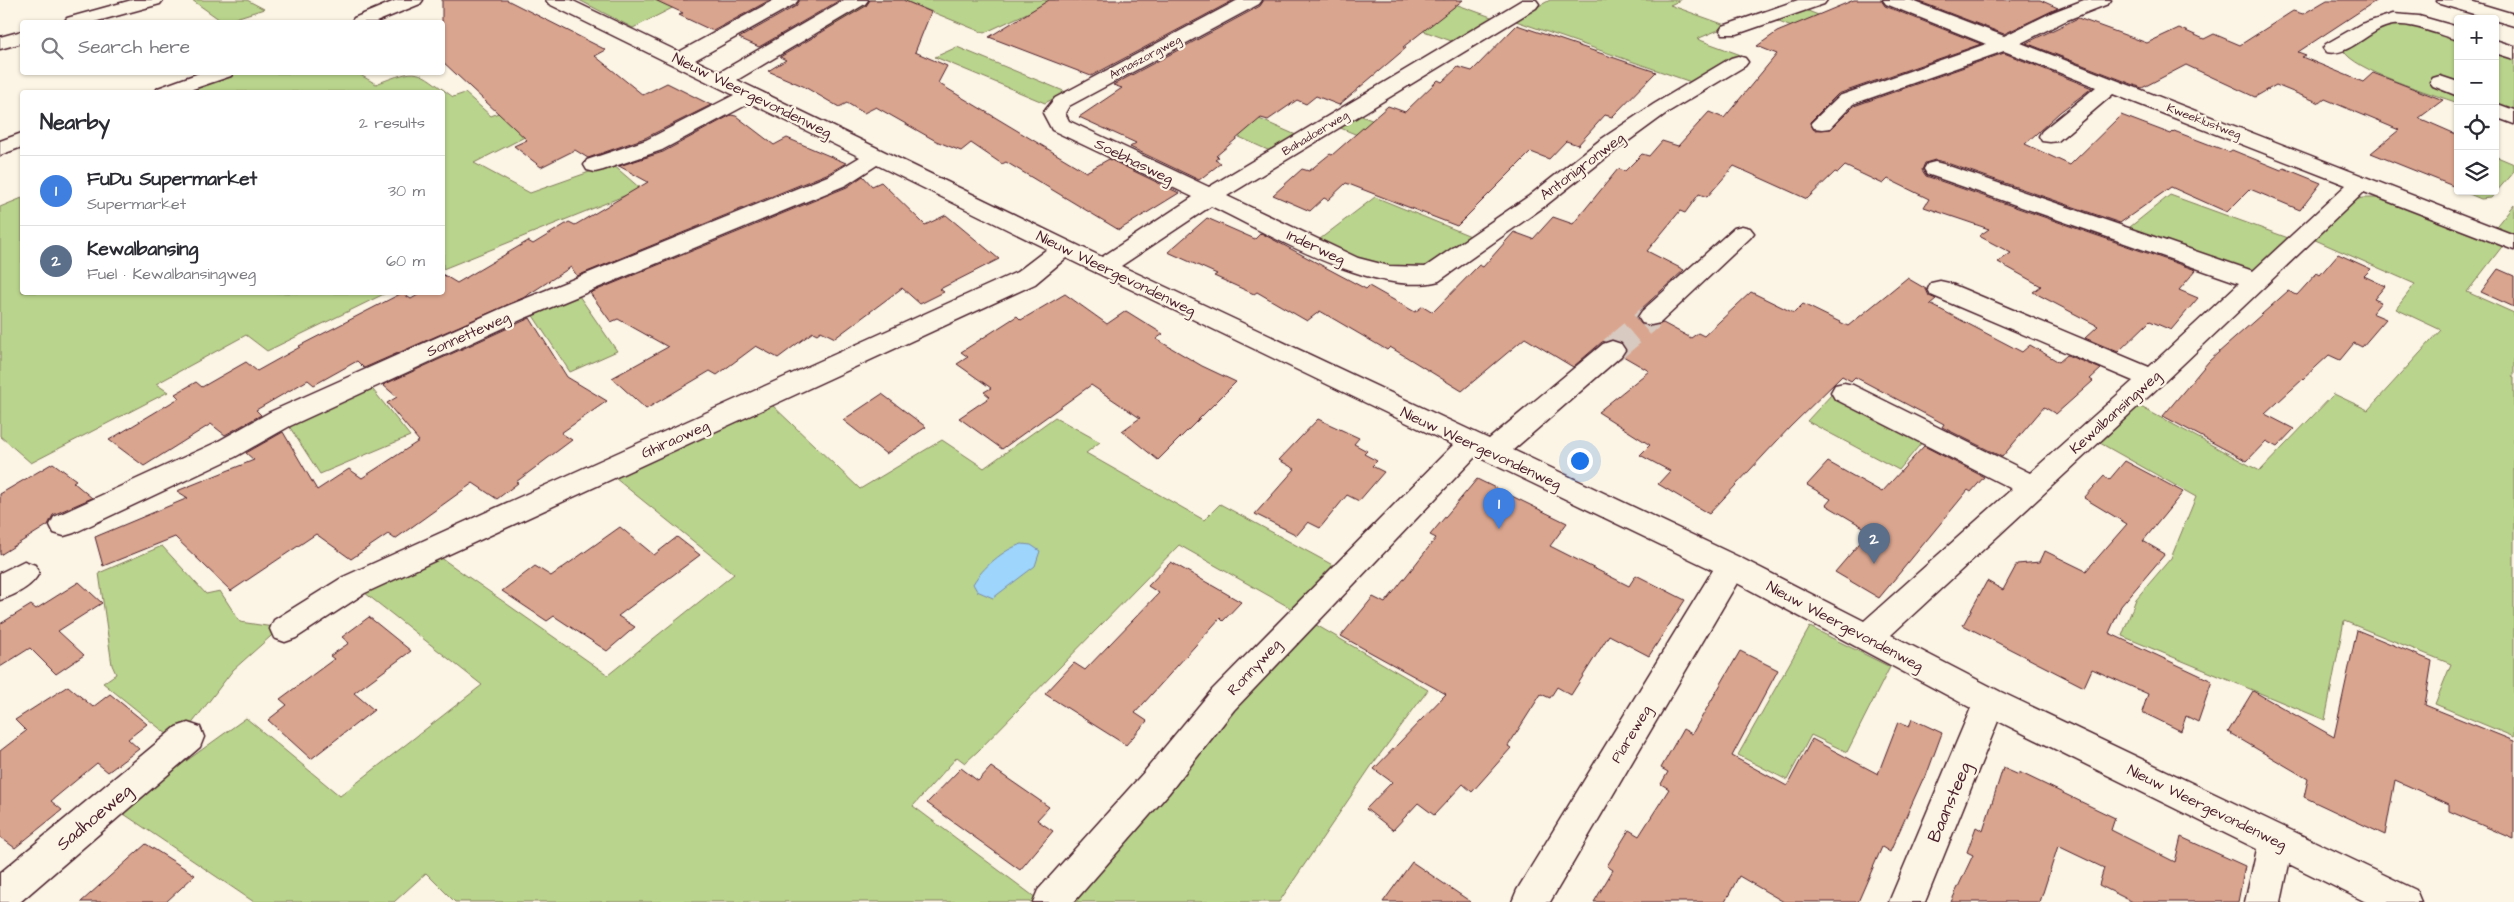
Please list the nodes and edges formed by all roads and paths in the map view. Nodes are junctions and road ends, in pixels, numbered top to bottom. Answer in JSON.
{"nodes":[{"id":1,"x":153,"y":0,"type":"edge"},
{"id":2,"x":414,"y":0,"type":"edge"},
{"id":3,"x":556,"y":0,"type":"edge"},
{"id":4,"x":788,"y":0,"type":"edge"},
{"id":5,"x":858,"y":0,"type":"edge"},
{"id":6,"x":1252,"y":0,"type":"edge"},
{"id":7,"x":1817,"y":0,"type":"edge"},
{"id":8,"x":1893,"y":0,"type":"edge"},
{"id":9,"x":2101,"y":0,"type":"edge"},
{"id":10,"x":2447,"y":0,"type":"edge"},
{"id":11,"x":1529,"y":4,"type":"dead end"},
{"id":12,"x":81,"y":20,"type":"edge"},
{"id":13,"x":366,"y":20,"type":"edge"},
{"id":14,"x":2514,"y":20,"type":"edge"},
{"id":15,"x":1730,"y":30,"type":"dead end"},
{"id":16,"x":2454,"y":33,"type":"edge"},
{"id":17,"x":20,"y":38,"type":"edge"},
{"id":18,"x":0,"y":43,"type":"edge"},
{"id":19,"x":2004,"y":44,"type":"junction"},
{"id":20,"x":2499,"y":47,"type":"edge"},
{"id":21,"x":2333,"y":48,"type":"dead end"},
{"id":22,"x":2514,"y":52,"type":"edge"},
{"id":23,"x":680,"y":60,"type":"junction"},
{"id":24,"x":1738,"y":62,"type":"dead end"},
{"id":25,"x":215,"y":75,"type":"edge"},
{"id":26,"x":722,"y":80,"type":"junction"},
{"id":27,"x":2111,"y":85,"type":"junction"},
{"id":28,"x":171,"y":90,"type":"edge"},
{"id":29,"x":752,"y":94,"type":"junction"},
{"id":30,"x":2499,"y":111,"type":"edge"},
{"id":31,"x":2514,"y":118,"type":"edge"},
{"id":32,"x":1822,"y":123,"type":"dead end"},
{"id":33,"x":1060,"y":125,"type":"joint"},
{"id":34,"x":2050,"y":136,"type":"dead end"},
{"id":35,"x":20,"y":141,"type":"edge"},
{"id":36,"x":0,"y":148,"type":"edge"},
{"id":37,"x":876,"y":156,"type":"junction"},
{"id":38,"x":595,"y":165,"type":"dead end"},
{"id":39,"x":1935,"y":169,"type":"dead end"},
{"id":40,"x":2361,"y":183,"type":"junction"},
{"id":41,"x":1208,"y":197,"type":"junction"},
{"id":42,"x":1742,"y":233,"type":"dead end"},
{"id":43,"x":2514,"y":243,"type":"edge"},
{"id":44,"x":1064,"y":248,"type":"junction"},
{"id":45,"x":1103,"y":267,"type":"junction"},
{"id":46,"x":1430,"y":275,"type":"joint"},
{"id":47,"x":2257,"y":281,"type":"junction"},
{"id":48,"x":1940,"y":289,"type":"dead end"},
{"id":49,"x":1651,"y":316,"type":"tunnel mouth"},
{"id":50,"x":1612,"y":350,"type":"tunnel mouth"},
{"id":51,"x":2152,"y":379,"type":"junction"},
{"id":52,"x":1844,"y":392,"type":"dead end"},
{"id":53,"x":1481,"y":448,"type":"junction"},
{"id":54,"x":2033,"y":487,"type":"junction"},
{"id":55,"x":64,"y":525,"type":"dead end"},
{"id":56,"x":1731,"y":566,"type":"junction"},
{"id":57,"x":285,"y":629,"type":"dead end"},
{"id":58,"x":1867,"y":638,"type":"junction"},
{"id":59,"x":1990,"y":702,"type":"junction"},
{"id":60,"x":188,"y":737,"type":"dead end"},
{"id":61,"x":2276,"y":841,"type":"junction"},
{"id":62,"x":0,"y":896,"type":"edge"},
{"id":63,"x":1051,"y":902,"type":"edge"},
{"id":64,"x":1530,"y":902,"type":"edge"},
{"id":65,"x":1907,"y":902,"type":"edge"},
{"id":66,"x":2263,"y":902,"type":"edge"},
{"id":67,"x":2403,"y":902,"type":"edge"}],
"edges":[{"from":1,"to":12,"type":"street"},
{"from":2,"to":13,"type":"street"},
{"from":3,"to":23,"type":"street","name":"Nieuw Weergevondenweg"},
{"from":4,"to":23,"type":"street"},
{"from":5,"to":26,"type":"street"},
{"from":6,"to":33,"type":"street","name":"Annaszorgweg"},
{"from":7,"to":15,"type":"street"},
{"from":8,"to":19,"type":"street","name":"Kweeklustweg"},
{"from":9,"to":19,"type":"street"},
{"from":10,"to":14,"type":"street"},
{"from":11,"to":41,"type":"street","name":"Bahadoerweg"},
{"from":16,"to":21,"type":"street"},
{"from":17,"to":18,"type":"street"},
{"from":19,"to":27,"type":"street","name":"Kweeklustweg"},
{"from":19,"to":32,"type":"street"},
{"from":20,"to":22,"type":"street"},
{"from":23,"to":26,"type":"street","name":"Nieuw Weergevondenweg"},
{"from":24,"to":46,"type":"street","name":"Antonigronweg"},
{"from":25,"to":28,"type":"street"},
{"from":26,"to":29,"type":"street","name":"Nieuw Weergevondenweg"},
{"from":27,"to":34,"type":"street"},
{"from":27,"to":40,"type":"street","name":"Kweeklustweg"},
{"from":29,"to":37,"type":"street","name":"Nieuw Weergevondenweg"},
{"from":29,"to":38,"type":"street"},
{"from":30,"to":31,"type":"street"},
{"from":33,"to":41,"type":"street","name":"Soebhasweg"},
{"from":35,"to":36,"type":"street"},
{"from":37,"to":44,"type":"street","name":"Nieuw Weergevondenweg"},
{"from":37,"to":55,"type":"street","name":"Sonnetteweg"},
{"from":39,"to":47,"type":"street"},
{"from":40,"to":43,"type":"street","name":"Kweeklustweg"},
{"from":40,"to":47,"type":"street","name":"Kewalbansingweg"},
{"from":41,"to":45,"type":"street","name":"Bahadoerweg"},
{"from":41,"to":46,"type":"street","name":"Inderweg"},
{"from":42,"to":49,"type":"street"},
{"from":44,"to":45,"type":"street","name":"Nieuw Weergevondenweg"},
{"from":44,"to":57,"type":"street","name":"Ghiraoweg"},
{"from":45,"to":53,"type":"street","name":"Nieuw Weergevondenweg"},
{"from":47,"to":51,"type":"street","name":"Kewalbansingweg"},
{"from":48,"to":51,"type":"street"},
{"from":50,"to":53,"type":"street","name":"Ronnyweg"},
{"from":51,"to":54,"type":"street","name":"Kewalbansingweg"},
{"from":52,"to":54,"type":"street"},
{"from":53,"to":56,"type":"street","name":"Nieuw Weergevondenweg"},
{"from":53,"to":63,"type":"street","name":"Ronnyweg"},
{"from":54,"to":58,"type":"street","name":"Kewalbansingweg"},
{"from":56,"to":58,"type":"street","name":"Nieuw Weergevondenweg"},
{"from":56,"to":64,"type":"street","name":"Piareweg"},
{"from":58,"to":59,"type":"street","name":"Nieuw Weergevondenweg"},
{"from":59,"to":61,"type":"street","name":"Nieuw Weergevondenweg"},
{"from":59,"to":65,"type":"street","name":"Baansteeg"},
{"from":60,"to":62,"type":"street","name":"Sadhoeweg"},
{"from":61,"to":66,"type":"street"},
{"from":61,"to":67,"type":"street","name":"Nieuw Weergevondenweg"}]}
